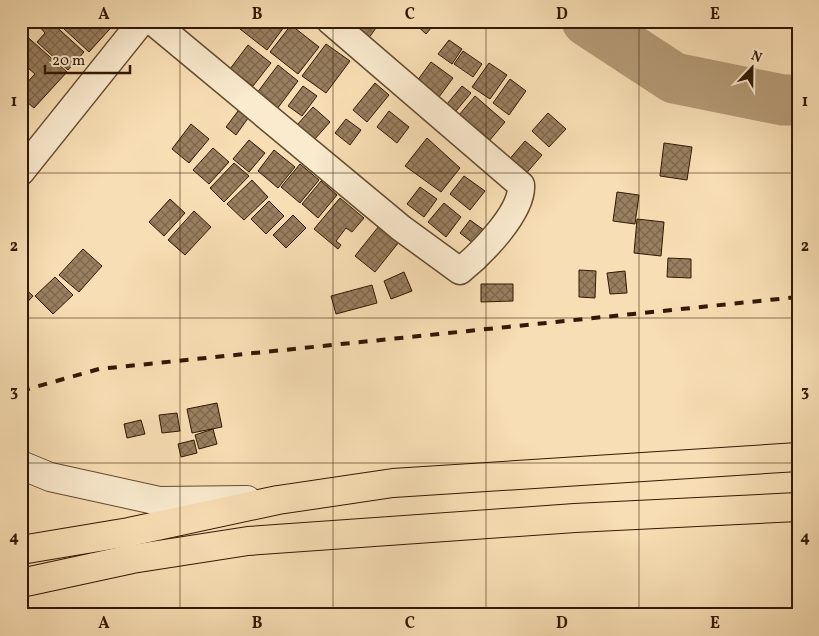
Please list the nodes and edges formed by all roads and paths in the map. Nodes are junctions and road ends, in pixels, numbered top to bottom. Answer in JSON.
{"nodes":[{"id":1,"x":142,"y":21,"type":"edge"},
{"id":2,"x":152,"y":21,"type":"edge"},
{"id":3,"x":330,"y":21,"type":"edge"},
{"id":4,"x":21,"y":172,"type":"edge"},
{"id":5,"x":798,"y":457,"type":"edge"},
{"id":6,"x":21,"y":465,"type":"edge"},
{"id":7,"x":278,"y":500,"type":"junction"},
{"id":8,"x":798,"y":507,"type":"edge"},
{"id":9,"x":21,"y":550,"type":"edge"},
{"id":10,"x":21,"y":582,"type":"edge"}],
"edges":[{"from":1,"to":4,"type":"street"},
{"from":2,"to":3,"type":"street"},
{"from":5,"to":7,"type":"main road"},
{"from":6,"to":7,"type":"street"},
{"from":7,"to":9,"type":"main road"},
{"from":8,"to":10,"type":"main road"}]}
